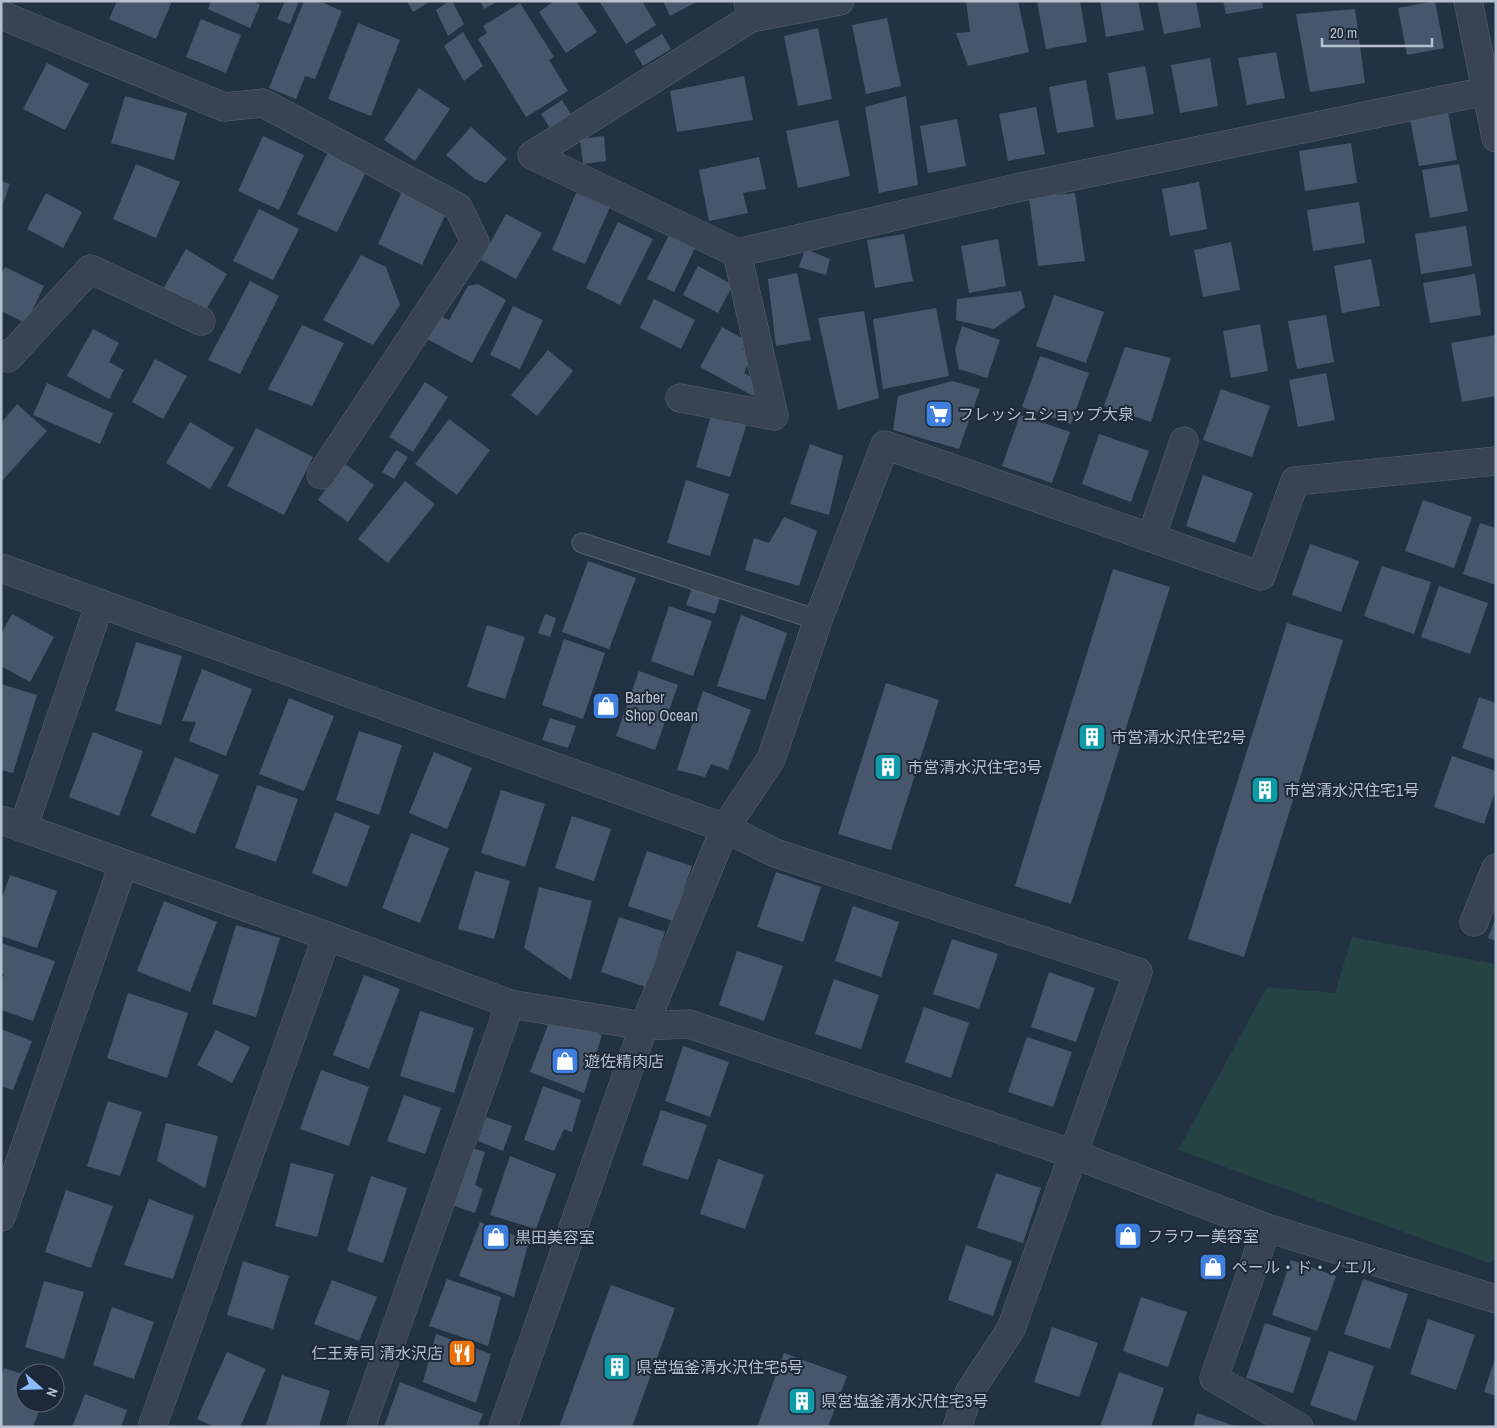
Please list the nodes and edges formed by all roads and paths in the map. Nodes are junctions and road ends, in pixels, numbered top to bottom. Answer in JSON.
{"nodes":[{"id":1,"x":840,"y":1,"type":"edge"},
{"id":2,"x":1468,"y":1,"type":"edge"},
{"id":3,"x":750,"y":10,"type":"edge"},
{"id":4,"x":1,"y":16,"type":"edge"},
{"id":5,"x":1491,"y":90,"type":"edge"},
{"id":6,"x":1496,"y":138,"type":"edge"},
{"id":7,"x":737,"y":253,"type":"junction"},
{"id":8,"x":201,"y":321,"type":"dead end"},
{"id":9,"x":1,"y":354,"type":"edge"},
{"id":10,"x":680,"y":398,"type":"dead end"},
{"id":11,"x":1184,"y":441,"type":"dead end"},
{"id":12,"x":1496,"y":461,"type":"edge"},
{"id":13,"x":321,"y":475,"type":"dead end"},
{"id":14,"x":1151,"y":538,"type":"junction"},
{"id":15,"x":582,"y":543,"type":"dead end"},
{"id":16,"x":1,"y":568,"type":"edge"},
{"id":17,"x":100,"y":603,"type":"junction"},
{"id":18,"x":818,"y":620,"type":"junction"},
{"id":19,"x":12,"y":824,"type":"edge"},
{"id":20,"x":725,"y":828,"type":"junction"},
{"id":21,"x":123,"y":865,"type":"junction"},
{"id":22,"x":1496,"y":868,"type":"edge"},
{"id":23,"x":1474,"y":922,"type":"dead end"},
{"id":24,"x":328,"y":936,"type":"junction"},
{"id":25,"x":510,"y":1004,"type":"junction"},
{"id":26,"x":644,"y":1026,"type":"junction"},
{"id":27,"x":1073,"y":1154,"type":"junction"},
{"id":28,"x":1,"y":1216,"type":"edge"},
{"id":29,"x":1267,"y":1228,"type":"junction"},
{"id":30,"x":1496,"y":1299,"type":"edge"},
{"id":31,"x":152,"y":1427,"type":"edge"},
{"id":32,"x":361,"y":1427,"type":"edge"},
{"id":33,"x":503,"y":1427,"type":"edge"},
{"id":34,"x":957,"y":1427,"type":"edge"},
{"id":35,"x":1298,"y":1427,"type":"edge"}],
"edges":[{"from":1,"to":3,"type":"street"},
{"from":2,"to":5,"type":"street"},
{"from":3,"to":7,"type":"street"},
{"from":4,"to":13,"type":"street"},
{"from":5,"to":6,"type":"street"},
{"from":5,"to":7,"type":"street"},
{"from":7,"to":10,"type":"street"},
{"from":8,"to":9,"type":"street"},
{"from":11,"to":14,"type":"street"},
{"from":12,"to":14,"type":"street"},
{"from":14,"to":18,"type":"street"},
{"from":15,"to":18,"type":"lane"},
{"from":16,"to":17,"type":"street"},
{"from":17,"to":19,"type":"street"},
{"from":17,"to":20,"type":"street"},
{"from":18,"to":20,"type":"street"},
{"from":19,"to":21,"type":"street"},
{"from":20,"to":26,"type":"street"},
{"from":20,"to":27,"type":"street"},
{"from":21,"to":24,"type":"street"},
{"from":21,"to":28,"type":"street"},
{"from":22,"to":23,"type":"street"},
{"from":24,"to":25,"type":"street"},
{"from":24,"to":31,"type":"street"},
{"from":25,"to":26,"type":"street"},
{"from":25,"to":32,"type":"street"},
{"from":26,"to":27,"type":"street"},
{"from":26,"to":33,"type":"street"},
{"from":27,"to":29,"type":"street"},
{"from":27,"to":34,"type":"street"},
{"from":29,"to":30,"type":"street"},
{"from":29,"to":35,"type":"street"}]}
